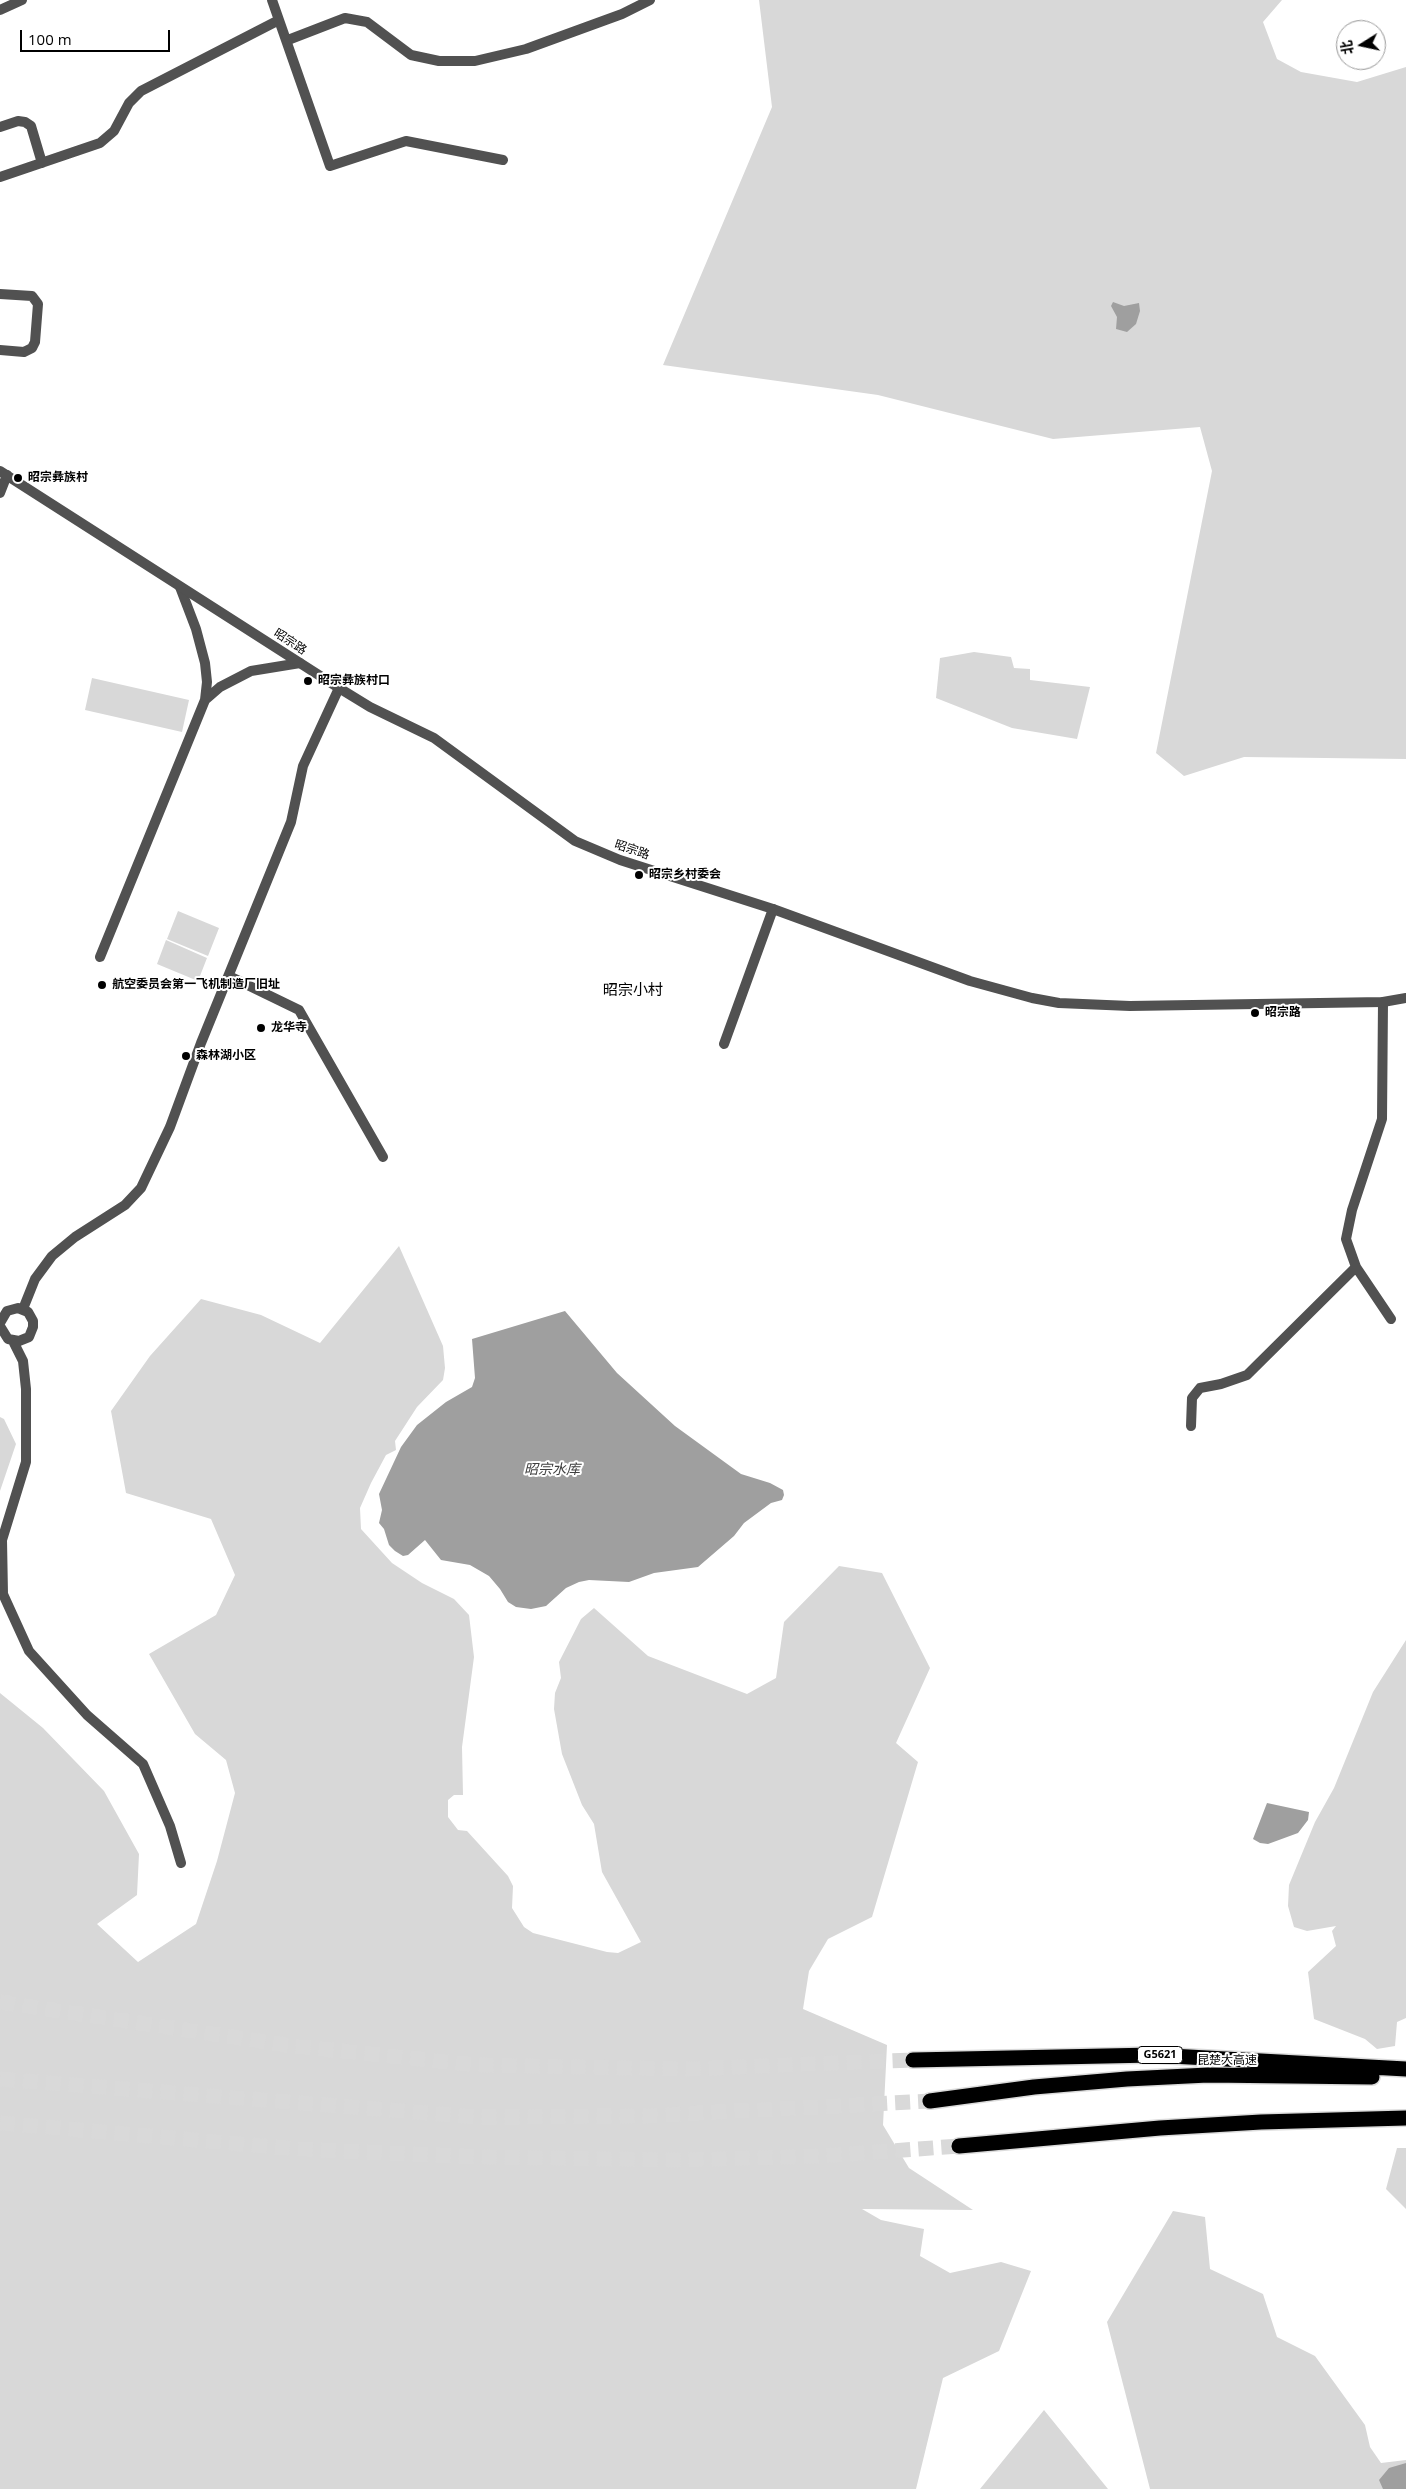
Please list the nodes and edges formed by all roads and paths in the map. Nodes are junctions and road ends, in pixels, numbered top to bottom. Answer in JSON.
{"nodes":[{"id":1,"x":22,"y":0,"type":"edge"},
{"id":2,"x":272,"y":0,"type":"edge"},
{"id":3,"x":650,"y":0,"type":"edge"},
{"id":4,"x":0,"y":10,"type":"edge"},
{"id":5,"x":279,"y":20,"type":"junction"},
{"id":6,"x":288,"y":40,"type":"junction"},
{"id":7,"x":0,"y":127,"type":"edge"},
{"id":8,"x":503,"y":160,"type":"dead end"},
{"id":9,"x":42,"y":163,"type":"junction"},
{"id":10,"x":0,"y":178,"type":"edge"},
{"id":11,"x":0,"y":294,"type":"edge"},
{"id":12,"x":0,"y":350,"type":"edge"},
{"id":13,"x":3,"y":473,"type":"edge"},
{"id":14,"x":0,"y":493,"type":"edge"},
{"id":15,"x":180,"y":587,"type":"junction"},
{"id":16,"x":300,"y":663,"type":"junction"},
{"id":17,"x":339,"y":688,"type":"junction"},
{"id":18,"x":206,"y":700,"type":"junction"},
{"id":19,"x":773,"y":909,"type":"junction"},
{"id":20,"x":100,"y":957,"type":"dead end"},
{"id":21,"x":229,"y":976,"type":"junction"},
{"id":22,"x":1406,"y":998,"type":"edge"},
{"id":23,"x":1382,"y":1002,"type":"junction"},
{"id":24,"x":724,"y":1044,"type":"dead end"},
{"id":25,"x":383,"y":1157,"type":"dead end"},
{"id":26,"x":1356,"y":1267,"type":"junction"},
{"id":27,"x":23,"y":1309,"type":"junction"},
{"id":28,"x":1392,"y":1319,"type":"dead end"},
{"id":29,"x":0,"y":1322,"type":"edge"},
{"id":30,"x":29,"y":1337,"type":"junction"},
{"id":31,"x":7,"y":1340,"type":"edge"},
{"id":32,"x":23,"y":1361,"type":"junction"},
{"id":33,"x":1191,"y":1426,"type":"dead end"},
{"id":34,"x":181,"y":1863,"type":"dead end"},
{"id":35,"x":913,"y":2060,"type":"tunnel mouth"},
{"id":36,"x":1406,"y":2069,"type":"edge"},
{"id":37,"x":1406,"y":2077,"type":"edge"},
{"id":38,"x":930,"y":2101,"type":"tunnel mouth"},
{"id":39,"x":1406,"y":2118,"type":"edge"},
{"id":40,"x":960,"y":2146,"type":"tunnel mouth"}],
"edges":[{"from":1,"to":4,"type":"street"},
{"from":2,"to":5,"type":"street"},
{"from":3,"to":6,"type":"street"},
{"from":5,"to":6,"type":"street"},
{"from":5,"to":9,"type":"street"},
{"from":6,"to":8,"type":"street"},
{"from":7,"to":9,"type":"street"},
{"from":9,"to":10,"type":"street"},
{"from":11,"to":12,"type":"street"},
{"from":13,"to":14,"type":"street"},
{"from":13,"to":15,"type":"street","name":"昭宗路"},
{"from":15,"to":16,"type":"street","name":"昭宗路"},
{"from":15,"to":18,"type":"street"},
{"from":16,"to":17,"type":"street","name":"昭宗路"},
{"from":16,"to":18,"type":"street"},
{"from":17,"to":19,"type":"street","name":"昭宗路"},
{"from":17,"to":21,"type":"street"},
{"from":18,"to":20,"type":"street"},
{"from":19,"to":23,"type":"street","name":"昭宗路"},
{"from":19,"to":24,"type":"street"},
{"from":21,"to":25,"type":"street"},
{"from":21,"to":27,"type":"street"},
{"from":22,"to":23,"type":"street","name":"昭宗路"},
{"from":23,"to":26,"type":"street"},
{"from":26,"to":28,"type":"street"},
{"from":26,"to":33,"type":"street"},
{"from":27,"to":29,"type":"street"},
{"from":27,"to":30,"type":"street"},
{"from":29,"to":31,"type":"street"},
{"from":30,"to":31,"type":"street"},
{"from":30,"to":32,"type":"street"},
{"from":31,"to":32,"type":"street"},
{"from":32,"to":34,"type":"street"},
{"from":35,"to":36,"type":"highway","number":"G5621"},
{"from":37,"to":38,"type":"highway","name":"昆楚大高速","number":"G5621"},
{"from":39,"to":40,"type":"highway"}]}
